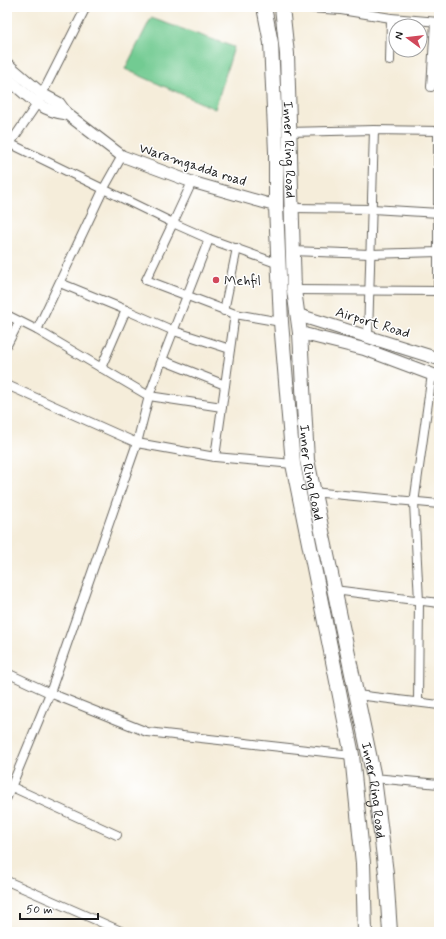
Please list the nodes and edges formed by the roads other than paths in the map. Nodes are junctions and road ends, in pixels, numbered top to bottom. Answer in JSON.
{"nodes":[{"id":1,"x":86,"y":7,"type":"edge"},
{"id":2,"x":264,"y":7,"type":"edge"},
{"id":3,"x":282,"y":7,"type":"edge"},
{"id":4,"x":293,"y":7,"type":"edge"},
{"id":5,"x":342,"y":9,"type":"edge"},
{"id":6,"x":391,"y":18,"type":"edge"},
{"id":7,"x":437,"y":22,"type":"edge"},
{"id":8,"x":390,"y":58,"type":"edge"},
{"id":9,"x":390,"y":61,"type":"dead end"},
{"id":10,"x":7,"y":64,"type":"edge"},
{"id":11,"x":272,"y":64,"type":"junction"},
{"id":12,"x":287,"y":64,"type":"junction"},
{"id":13,"x":7,"y":78,"type":"edge"},
{"id":14,"x":431,"y":87,"type":"dead end"},
{"id":15,"x":39,"y":99,"type":"junction"},
{"id":16,"x":374,"y":130,"type":"junction"},
{"id":17,"x":438,"y":131,"type":"edge"},
{"id":18,"x":288,"y":132,"type":"junction"},
{"id":19,"x":9,"y":146,"type":"edge"},
{"id":20,"x":122,"y":156,"type":"junction"},
{"id":21,"x":192,"y":182,"type":"junction"},
{"id":22,"x":104,"y":188,"type":"junction"},
{"id":23,"x":276,"y":206,"type":"junction"},
{"id":24,"x":292,"y":208,"type":"junction"},
{"id":25,"x":372,"y":209,"type":"junction"},
{"id":26,"x":438,"y":213,"type":"edge"},
{"id":27,"x":173,"y":223,"type":"junction"},
{"id":28,"x":209,"y":240,"type":"junction"},
{"id":29,"x":237,"y":248,"type":"junction"},
{"id":30,"x":292,"y":251,"type":"junction"},
{"id":31,"x":438,"y":252,"type":"edge"},
{"id":32,"x":370,"y":254,"type":"junction"},
{"id":33,"x":280,"y":264,"type":"junction"},
{"id":34,"x":60,"y":283,"type":"junction"},
{"id":35,"x":294,"y":290,"type":"junction"},
{"id":36,"x":369,"y":291,"type":"junction"},
{"id":37,"x":438,"y":291,"type":"edge"},
{"id":38,"x":187,"y":297,"type":"junction"},
{"id":39,"x":126,"y":310,"type":"junction"},
{"id":40,"x":224,"y":311,"type":"junction"},
{"id":41,"x":235,"y":314,"type":"junction"},
{"id":42,"x":7,"y":316,"type":"edge"},
{"id":43,"x":298,"y":316,"type":"junction"},
{"id":44,"x":19,"y":322,"type":"junction"},
{"id":45,"x":281,"y":322,"type":"junction"},
{"id":46,"x":37,"y":330,"type":"junction"},
{"id":47,"x":174,"y":331,"type":"junction"},
{"id":48,"x":300,"y":334,"type":"junction"},
{"id":49,"x":368,"y":336,"type":"junction"},
{"id":50,"x":7,"y":345,"type":"edge"},
{"id":51,"x":230,"y":349,"type":"junction"},
{"id":52,"x":439,"y":359,"type":"edge"},
{"id":53,"x":162,"y":360,"type":"junction"},
{"id":54,"x":102,"y":368,"type":"junction"},
{"id":55,"x":436,"y":376,"type":"edge"},
{"id":56,"x":7,"y":385,"type":"edge"},
{"id":57,"x":224,"y":385,"type":"junction"},
{"id":58,"x":150,"y":396,"type":"junction"},
{"id":59,"x":222,"y":407,"type":"junction"},
{"id":60,"x":137,"y":443,"type":"junction"},
{"id":61,"x":215,"y":457,"type":"junction"},
{"id":62,"x":293,"y":464,"type":"junction"},
{"id":63,"x":312,"y":492,"type":"junction"},
{"id":64,"x":414,"y":502,"type":"junction"},
{"id":65,"x":439,"y":504,"type":"edge"},
{"id":66,"x":334,"y":590,"type":"junction"},
{"id":67,"x":419,"y":601,"type":"junction"},
{"id":68,"x":439,"y":603,"type":"edge"},
{"id":69,"x":7,"y":673,"type":"edge"},
{"id":70,"x":50,"y":693,"type":"junction"},
{"id":71,"x":357,"y":695,"type":"junction"},
{"id":72,"x":418,"y":702,"type":"junction"},
{"id":73,"x":439,"y":705,"type":"edge"},
{"id":74,"x":352,"y":755,"type":"junction"},
{"id":75,"x":374,"y":778,"type":"junction"},
{"id":76,"x":439,"y":784,"type":"edge"},
{"id":77,"x":12,"y":787,"type":"junction"},
{"id":78,"x":7,"y":798,"type":"edge"},
{"id":79,"x":117,"y":834,"type":"dead end"},
{"id":80,"x":7,"y":881,"type":"edge"},
{"id":81,"x":123,"y":932,"type":"edge"},
{"id":82,"x":365,"y":932,"type":"edge"},
{"id":83,"x":390,"y":932,"type":"edge"}],
"edges":[{"from":1,"to":15,"type":"street"},
{"from":2,"to":11,"type":"highway","name":"Inner Ring Road"},
{"from":3,"to":12,"type":"highway","name":"Inner Ring Road"},
{"from":4,"to":5,"type":"street"},
{"from":5,"to":6,"type":"street"},
{"from":7,"to":14,"type":"street"},
{"from":8,"to":9,"type":"street"},
{"from":10,"to":15,"type":"street","name":"Waramgadda road"},
{"from":11,"to":12,"type":"highway"},
{"from":11,"to":23,"type":"highway","name":"Inner Ring Road"},
{"from":12,"to":18,"type":"highway","name":"Inner Ring Road"},
{"from":13,"to":15,"type":"street","name":"Waramgadda road"},
{"from":15,"to":19,"type":"street"},
{"from":15,"to":20,"type":"street","name":"Waramgadda road"},
{"from":16,"to":17,"type":"street"},
{"from":16,"to":18,"type":"street"},
{"from":16,"to":25,"type":"street"},
{"from":17,"to":26,"type":"street"},
{"from":18,"to":24,"type":"highway","name":"Inner Ring Road"},
{"from":19,"to":22,"type":"street"},
{"from":20,"to":21,"type":"street","name":"Waramgadda road"},
{"from":20,"to":22,"type":"street"},
{"from":21,"to":23,"type":"street","name":"Waramgadda road"},
{"from":21,"to":27,"type":"street"},
{"from":22,"to":27,"type":"street"},
{"from":22,"to":34,"type":"street"},
{"from":23,"to":33,"type":"highway","name":"Inner Ring Road"},
{"from":24,"to":25,"type":"street"},
{"from":24,"to":30,"type":"highway","name":"Inner Ring Road"},
{"from":25,"to":26,"type":"street"},
{"from":25,"to":32,"type":"street"},
{"from":26,"to":31,"type":"street"},
{"from":27,"to":28,"type":"street"},
{"from":27,"to":38,"type":"street"},
{"from":28,"to":29,"type":"street"},
{"from":28,"to":38,"type":"street"},
{"from":29,"to":33,"type":"street"},
{"from":29,"to":40,"type":"street"},
{"from":30,"to":32,"type":"street"},
{"from":30,"to":35,"type":"highway","name":"Inner Ring Road"},
{"from":31,"to":32,"type":"street"},
{"from":31,"to":37,"type":"street"},
{"from":32,"to":36,"type":"street"},
{"from":33,"to":45,"type":"highway","name":"Inner Ring Road"},
{"from":34,"to":39,"type":"street"},
{"from":34,"to":46,"type":"street"},
{"from":35,"to":36,"type":"street"},
{"from":35,"to":43,"type":"highway","name":"Inner Ring Road"},
{"from":36,"to":37,"type":"street"},
{"from":36,"to":49,"type":"street"},
{"from":38,"to":40,"type":"street"},
{"from":38,"to":47,"type":"street"},
{"from":39,"to":47,"type":"street"},
{"from":39,"to":54,"type":"street"},
{"from":40,"to":41,"type":"street"},
{"from":41,"to":45,"type":"street"},
{"from":41,"to":51,"type":"street"},
{"from":42,"to":44,"type":"street"},
{"from":43,"to":48,"type":"highway","name":"Inner Ring Road"},
{"from":43,"to":49,"type":"main road","name":"Airport Road"},
{"from":44,"to":46,"type":"street"},
{"from":44,"to":50,"type":"street"},
{"from":45,"to":62,"type":"highway","name":"Inner Ring Road"},
{"from":46,"to":54,"type":"street"},
{"from":47,"to":51,"type":"street"},
{"from":47,"to":53,"type":"street"},
{"from":48,"to":55,"type":"main road","name":"Airport Road"},
{"from":48,"to":63,"type":"highway","name":"Inner Ring Road"},
{"from":49,"to":52,"type":"main road","name":"Airport Road"},
{"from":51,"to":57,"type":"street"},
{"from":53,"to":57,"type":"street"},
{"from":53,"to":58,"type":"street"},
{"from":54,"to":58,"type":"street"},
{"from":55,"to":64,"type":"street"},
{"from":56,"to":60,"type":"street"},
{"from":57,"to":59,"type":"street"},
{"from":58,"to":59,"type":"street"},
{"from":58,"to":60,"type":"street"},
{"from":59,"to":61,"type":"street"},
{"from":60,"to":61,"type":"street"},
{"from":60,"to":70,"type":"street"},
{"from":61,"to":62,"type":"street"},
{"from":62,"to":74,"type":"highway","name":"Inner Ring Road"},
{"from":63,"to":64,"type":"street"},
{"from":63,"to":66,"type":"highway","name":"Inner Ring Road"},
{"from":64,"to":65,"type":"street"},
{"from":64,"to":67,"type":"street"},
{"from":66,"to":67,"type":"street"},
{"from":66,"to":71,"type":"highway","name":"Inner Ring Road"},
{"from":67,"to":68,"type":"street"},
{"from":67,"to":72,"type":"street"},
{"from":69,"to":70,"type":"street"},
{"from":70,"to":74,"type":"street"},
{"from":70,"to":77,"type":"street"},
{"from":71,"to":72,"type":"street"},
{"from":71,"to":75,"type":"highway","name":"Inner Ring Road"},
{"from":72,"to":73,"type":"street"},
{"from":74,"to":82,"type":"highway","name":"Inner Ring Road"},
{"from":75,"to":76,"type":"street"},
{"from":75,"to":83,"type":"highway","name":"Inner Ring Road"},
{"from":77,"to":78,"type":"street"},
{"from":77,"to":79,"type":"street"},
{"from":80,"to":81,"type":"street"}]}
